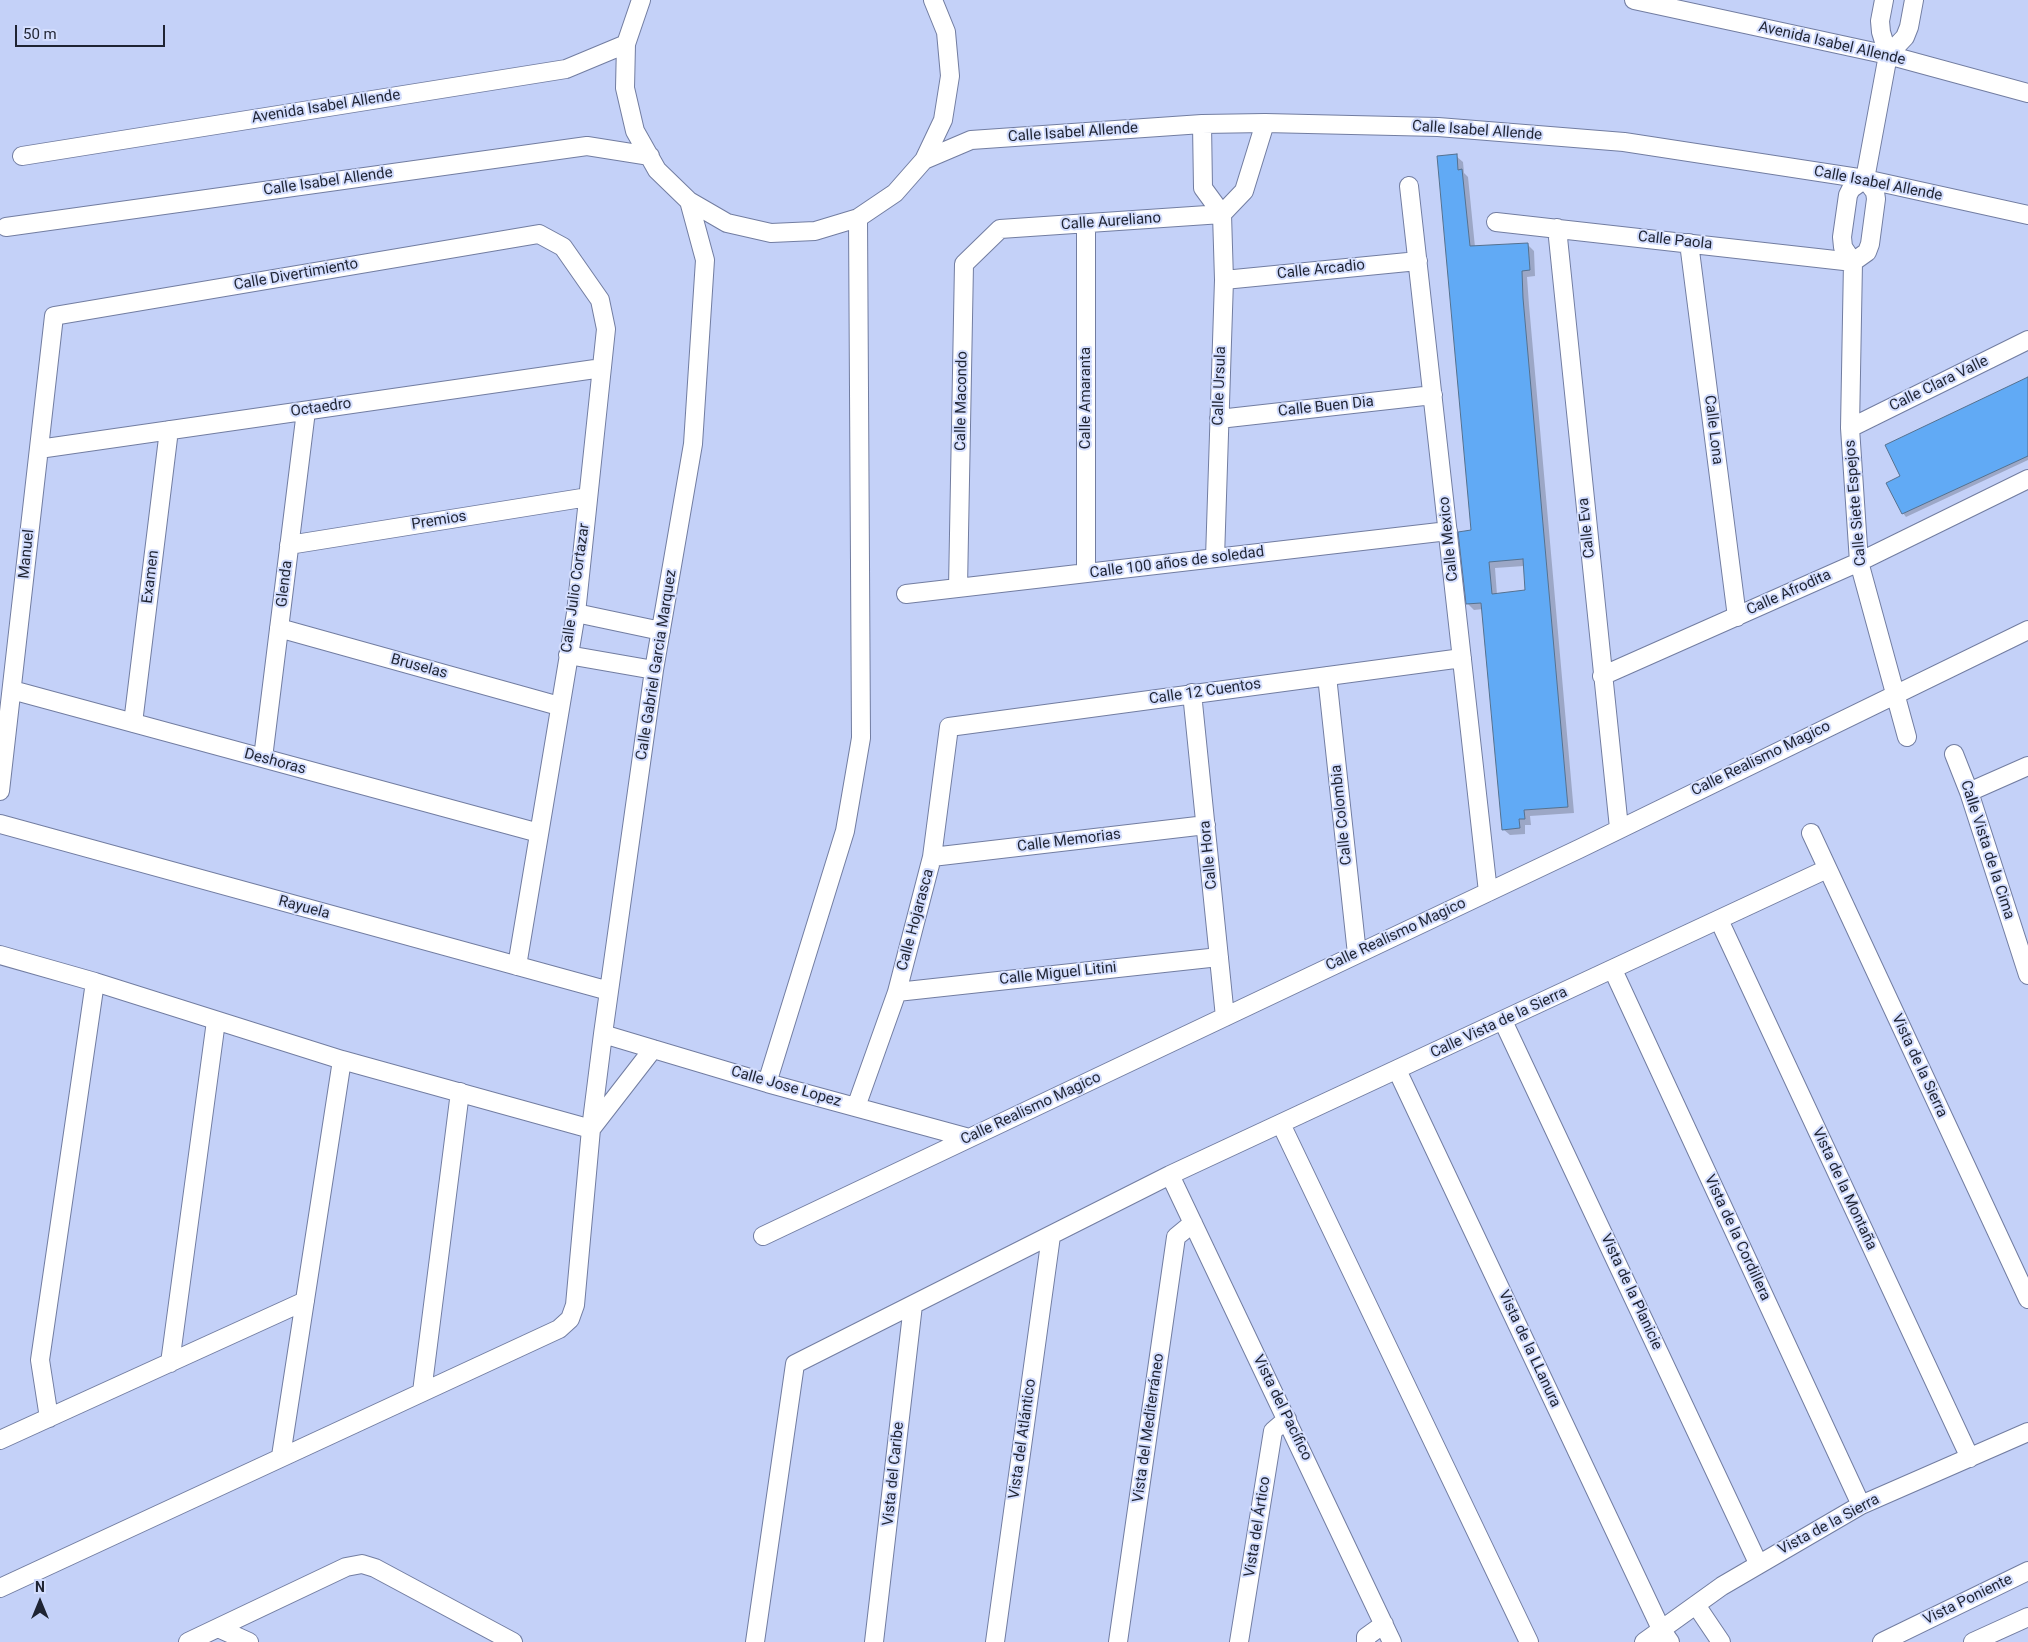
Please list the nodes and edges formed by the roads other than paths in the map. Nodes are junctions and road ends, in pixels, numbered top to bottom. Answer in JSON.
{"nodes":[{"id":1,"x":641,"y":0,"type":"edge"},
{"id":2,"x":933,"y":0,"type":"edge"},
{"id":3,"x":1634,"y":0,"type":"edge"},
{"id":4,"x":1884,"y":0,"type":"edge"},
{"id":5,"x":1914,"y":0,"type":"edge"},
{"id":6,"x":626,"y":44,"type":"junction"},
{"id":7,"x":1888,"y":56,"type":"junction"},
{"id":8,"x":2028,"y":93,"type":"edge"},
{"id":9,"x":1265,"y":123,"type":"junction"},
{"id":10,"x":1202,"y":124,"type":"junction"},
{"id":11,"x":22,"y":156,"type":"dead end"},
{"id":12,"x":650,"y":156,"type":"junction"},
{"id":13,"x":924,"y":160,"type":"junction"},
{"id":14,"x":1865,"y":180,"type":"junction"},
{"id":15,"x":1409,"y":186,"type":"dead end"},
{"id":16,"x":689,"y":201,"type":"junction"},
{"id":17,"x":1222,"y":214,"type":"junction"},
{"id":18,"x":2028,"y":215,"type":"edge"},
{"id":19,"x":858,"y":218,"type":"junction"},
{"id":20,"x":1496,"y":222,"type":"dead end"},
{"id":21,"x":1086,"y":224,"type":"junction"},
{"id":22,"x":6,"y":227,"type":"dead end"},
{"id":23,"x":1557,"y":228,"type":"junction"},
{"id":24,"x":1000,"y":229,"type":"joint"},
{"id":25,"x":538,"y":234,"type":"joint"},
{"id":26,"x":1689,"y":243,"type":"junction"},
{"id":27,"x":1418,"y":261,"type":"junction"},
{"id":28,"x":1853,"y":262,"type":"junction"},
{"id":29,"x":1224,"y":280,"type":"junction"},
{"id":30,"x":54,"y":316,"type":"joint"},
{"id":31,"x":2028,"y":340,"type":"edge"},
{"id":32,"x":602,"y":368,"type":"junction"},
{"id":33,"x":1433,"y":395,"type":"junction"},
{"id":34,"x":306,"y":410,"type":"junction"},
{"id":35,"x":1219,"y":419,"type":"junction"},
{"id":36,"x":1850,"y":428,"type":"junction"},
{"id":37,"x":169,"y":430,"type":"junction"},
{"id":38,"x":39,"y":449,"type":"junction"},
{"id":39,"x":2028,"y":479,"type":"edge"},
{"id":40,"x":588,"y":497,"type":"junction"},
{"id":41,"x":1448,"y":531,"type":"junction"},
{"id":42,"x":289,"y":545,"type":"junction"},
{"id":43,"x":1215,"y":558,"type":"junction"},
{"id":44,"x":1859,"y":562,"type":"junction"},
{"id":45,"x":1086,"y":573,"type":"junction"},
{"id":46,"x":958,"y":588,"type":"junction"},
{"id":47,"x":906,"y":594,"type":"dead end"},
{"id":48,"x":576,"y":613,"type":"junction"},
{"id":49,"x":1737,"y":617,"type":"junction"},
{"id":50,"x":279,"y":628,"type":"junction"},
{"id":51,"x":2028,"y":630,"type":"edge"},
{"id":52,"x":661,"y":631,"type":"junction"},
{"id":53,"x":568,"y":655,"type":"junction"},
{"id":54,"x":1462,"y":658,"type":"junction"},
{"id":55,"x":654,"y":670,"type":"junction"},
{"id":56,"x":1326,"y":676,"type":"junction"},
{"id":57,"x":1602,"y":676,"type":"junction"},
{"id":58,"x":12,"y":690,"type":"junction"},
{"id":59,"x":1192,"y":694,"type":"junction"},
{"id":60,"x":1895,"y":694,"type":"junction"},
{"id":61,"x":559,"y":706,"type":"junction"},
{"id":62,"x":134,"y":723,"type":"junction"},
{"id":63,"x":949,"y":727,"type":"joint"},
{"id":64,"x":1907,"y":737,"type":"dead end"},
{"id":65,"x":1954,"y":754,"type":"dead end"},
{"id":66,"x":263,"y":758,"type":"junction"},
{"id":67,"x":2028,"y":766,"type":"edge"},
{"id":68,"x":0,"y":791,"type":"edge"},
{"id":69,"x":1969,"y":792,"type":"junction"},
{"id":70,"x":0,"y":824,"type":"edge"},
{"id":71,"x":1206,"y":825,"type":"junction"},
{"id":72,"x":1619,"y":828,"type":"junction"},
{"id":73,"x":539,"y":833,"type":"junction"},
{"id":74,"x":1811,"y":833,"type":"dead end"},
{"id":75,"x":932,"y":857,"type":"junction"},
{"id":76,"x":1827,"y":869,"type":"junction"},
{"id":77,"x":1488,"y":892,"type":"junction"},
{"id":78,"x":1719,"y":920,"type":"junction"},
{"id":79,"x":1357,"y":954,"type":"junction"},
{"id":80,"x":0,"y":955,"type":"edge"},
{"id":81,"x":1219,"y":957,"type":"junction"},
{"id":82,"x":518,"y":966,"type":"junction"},
{"id":83,"x":1613,"y":970,"type":"junction"},
{"id":84,"x":2028,"y":975,"type":"edge"},
{"id":85,"x":95,"y":982,"type":"junction"},
{"id":86,"x":609,"y":991,"type":"junction"},
{"id":87,"x":897,"y":992,"type":"junction"},
{"id":88,"x":1225,"y":1017,"type":"junction"},
{"id":89,"x":216,"y":1021,"type":"junction"},
{"id":90,"x":1503,"y":1021,"type":"junction"},
{"id":91,"x":603,"y":1034,"type":"junction"},
{"id":92,"x":652,"y":1048,"type":"junction"},
{"id":93,"x":342,"y":1060,"type":"junction"},
{"id":94,"x":1397,"y":1070,"type":"junction"},
{"id":95,"x":767,"y":1083,"type":"junction"},
{"id":96,"x":460,"y":1092,"type":"junction"},
{"id":97,"x":856,"y":1107,"type":"junction"},
{"id":98,"x":1281,"y":1124,"type":"junction"},
{"id":99,"x":590,"y":1129,"type":"junction"},
{"id":100,"x":969,"y":1138,"type":"junction"},
{"id":101,"x":1170,"y":1175,"type":"junction"},
{"id":102,"x":1193,"y":1223,"type":"junction"},
{"id":103,"x":763,"y":1236,"type":"dead end"},
{"id":104,"x":1051,"y":1236,"type":"junction"},
{"id":105,"x":2028,"y":1298,"type":"edge"},
{"id":106,"x":305,"y":1301,"type":"junction"},
{"id":107,"x":913,"y":1305,"type":"junction"},
{"id":108,"x":170,"y":1363,"type":"junction"},
{"id":109,"x":422,"y":1392,"type":"junction"},
{"id":110,"x":49,"y":1418,"type":"junction"},
{"id":111,"x":1287,"y":1419,"type":"junction"},
{"id":112,"x":2028,"y":1432,"type":"edge"},
{"id":113,"x":0,"y":1440,"type":"edge"},
{"id":114,"x":281,"y":1456,"type":"junction"},
{"id":115,"x":1970,"y":1458,"type":"junction"},
{"id":116,"x":1861,"y":1505,"type":"junction"},
{"id":117,"x":1758,"y":1563,"type":"junction"},
{"id":118,"x":2028,"y":1571,"type":"edge"},
{"id":119,"x":0,"y":1588,"type":"edge"},
{"id":120,"x":1696,"y":1605,"type":"junction"},
{"id":121,"x":2028,"y":1617,"type":"edge"},
{"id":122,"x":1384,"y":1624,"type":"junction"},
{"id":123,"x":218,"y":1628,"type":"junction"},
{"id":124,"x":1665,"y":1635,"type":"edge"},
{"id":125,"x":188,"y":1642,"type":"edge"},
{"id":126,"x":249,"y":1642,"type":"edge"},
{"id":127,"x":513,"y":1642,"type":"edge"},
{"id":128,"x":755,"y":1642,"type":"edge"},
{"id":129,"x":874,"y":1642,"type":"edge"},
{"id":130,"x":995,"y":1642,"type":"edge"},
{"id":131,"x":1118,"y":1642,"type":"edge"},
{"id":132,"x":1239,"y":1642,"type":"edge"},
{"id":133,"x":1366,"y":1642,"type":"edge"},
{"id":134,"x":1392,"y":1642,"type":"edge"},
{"id":135,"x":1529,"y":1642,"type":"edge"},
{"id":136,"x":1644,"y":1642,"type":"edge"},
{"id":137,"x":1721,"y":1642,"type":"edge"},
{"id":138,"x":1882,"y":1642,"type":"edge"},
{"id":139,"x":1973,"y":1642,"type":"edge"}],
"edges":[{"from":1,"to":6,"type":"street"},
{"from":2,"to":13,"type":"street"},
{"from":3,"to":7,"type":"street","name":"Avenida Isabel Allende"},
{"from":4,"to":7,"type":"street"},
{"from":5,"to":7,"type":"street"},
{"from":6,"to":11,"type":"street","name":"Avenida Isabel Allende"},
{"from":6,"to":12,"type":"street"},
{"from":7,"to":8,"type":"street","name":"Avenida Isabel Allende"},
{"from":7,"to":14,"type":"street"},
{"from":9,"to":10,"type":"street","name":"Calle Isabel Allende"},
{"from":9,"to":14,"type":"street","name":"Calle Isabel Allende"},
{"from":9,"to":17,"type":"street"},
{"from":10,"to":13,"type":"street","name":"Calle Isabel Allende"},
{"from":10,"to":17,"type":"street"},
{"from":12,"to":16,"type":"street"},
{"from":12,"to":22,"type":"street","name":"Calle Isabel Allende"},
{"from":13,"to":19,"type":"street"},
{"from":14,"to":18,"type":"street","name":"Calle Isabel Allende"},
{"from":14,"to":28,"type":"street"},
{"from":14,"to":28,"type":"street","name":"Calle Siete Espejos"},
{"from":15,"to":27,"type":"street","name":"Calle Mexico"},
{"from":16,"to":19,"type":"street"},
{"from":16,"to":52,"type":"street","name":"Calle Gabriel Garcia Marquez"},
{"from":17,"to":21,"type":"street","name":"Calle Aureliano"},
{"from":17,"to":29,"type":"street","name":"Calle Ursula"},
{"from":19,"to":95,"type":"street"},
{"from":20,"to":23,"type":"street","name":"Calle Paola"},
{"from":21,"to":24,"type":"street","name":"Calle Aureliano"},
{"from":21,"to":45,"type":"street","name":"Calle Amaranta"},
{"from":23,"to":26,"type":"street","name":"Calle Paola"},
{"from":23,"to":57,"type":"street","name":"Calle Eva"},
{"from":24,"to":46,"type":"street","name":"Calle Macondo"},
{"from":25,"to":30,"type":"street","name":"Calle Divertimiento"},
{"from":25,"to":32,"type":"street","name":"Calle Julio Cortazar"},
{"from":26,"to":28,"type":"street","name":"Calle Paola"},
{"from":26,"to":49,"type":"street","name":"Calle Lona"},
{"from":27,"to":29,"type":"street","name":"Calle Arcadio"},
{"from":27,"to":33,"type":"street","name":"Calle Mexico"},
{"from":28,"to":36,"type":"street","name":"Calle Siete Espejos"},
{"from":29,"to":35,"type":"street","name":"Calle Ursula"},
{"from":30,"to":38,"type":"street","name":"Manuel"},
{"from":31,"to":36,"type":"street","name":"Calle Clara Valle"},
{"from":32,"to":34,"type":"street","name":"Octaedro"},
{"from":32,"to":40,"type":"street","name":"Calle Julio Cortazar"},
{"from":33,"to":35,"type":"street","name":"Calle Buen Dia"},
{"from":33,"to":41,"type":"street","name":"Calle Mexico"},
{"from":34,"to":37,"type":"street","name":"Octaedro"},
{"from":34,"to":42,"type":"street","name":"Glenda"},
{"from":35,"to":43,"type":"street","name":"Calle Ursula"},
{"from":36,"to":44,"type":"street","name":"Calle Siete Espejos"},
{"from":37,"to":38,"type":"street","name":"Octaedro"},
{"from":37,"to":62,"type":"street","name":"Examen"},
{"from":38,"to":58,"type":"street","name":"Manuel"},
{"from":39,"to":44,"type":"street","name":"Calle Afrodita"},
{"from":40,"to":42,"type":"street","name":"Premios"},
{"from":40,"to":48,"type":"street","name":"Calle Julio Cortazar"},
{"from":41,"to":43,"type":"street","name":"Calle 100 años de soledad"},
{"from":41,"to":54,"type":"street","name":"Calle Mexico"},
{"from":42,"to":50,"type":"street","name":"Glenda"},
{"from":43,"to":45,"type":"street","name":"Calle 100 años de soledad"},
{"from":44,"to":49,"type":"street","name":"Calle Afrodita"},
{"from":44,"to":60,"type":"street","name":"Calle Siete Espejos"},
{"from":45,"to":46,"type":"street","name":"Calle 100 años de soledad"},
{"from":46,"to":47,"type":"street","name":"Calle 100 años de soledad"},
{"from":48,"to":52,"type":"street"},
{"from":48,"to":53,"type":"street","name":"Calle Julio Cortazar"},
{"from":49,"to":57,"type":"street","name":"Calle Afrodita"},
{"from":50,"to":61,"type":"street","name":"Bruselas"},
{"from":50,"to":66,"type":"street","name":"Glenda"},
{"from":51,"to":60,"type":"street","name":"Calle Realismo Magico"},
{"from":52,"to":55,"type":"street","name":"Calle Gabriel Garcia Marquez"},
{"from":53,"to":55,"type":"street"},
{"from":53,"to":61,"type":"street","name":"Calle Julio Cortazar"},
{"from":54,"to":56,"type":"street","name":"Calle 12 Cuentos"},
{"from":54,"to":77,"type":"street","name":"Calle Mexico"},
{"from":55,"to":86,"type":"street","name":"Calle Gabriel Garcia Marquez"},
{"from":56,"to":59,"type":"street","name":"Calle 12 Cuentos"},
{"from":56,"to":79,"type":"street","name":"Calle Colombia"},
{"from":57,"to":72,"type":"street","name":"Calle Eva"},
{"from":58,"to":62,"type":"street","name":"Deshoras"},
{"from":58,"to":68,"type":"street","name":"Manuel"},
{"from":59,"to":63,"type":"street","name":"Calle 12 Cuentos"},
{"from":59,"to":71,"type":"street","name":"Calle Hora"},
{"from":60,"to":64,"type":"street","name":"Calle Siete Espejos"},
{"from":60,"to":72,"type":"street","name":"Calle Realismo Magico"},
{"from":61,"to":73,"type":"street","name":"Calle Julio Cortazar"},
{"from":62,"to":66,"type":"street","name":"Deshoras"},
{"from":63,"to":75,"type":"street","name":"Calle Hojarasca"},
{"from":65,"to":69,"type":"street","name":"Calle Vista de la Cima"},
{"from":66,"to":73,"type":"street","name":"Deshoras"},
{"from":67,"to":69,"type":"street"},
{"from":69,"to":84,"type":"street","name":"Calle Vista de la Cima"},
{"from":70,"to":82,"type":"street","name":"Rayuela"},
{"from":71,"to":75,"type":"street","name":"Calle Memorias"},
{"from":71,"to":81,"type":"street","name":"Calle Hora"},
{"from":72,"to":77,"type":"street","name":"Calle Realismo Magico"},
{"from":73,"to":82,"type":"street","name":"Calle Julio Cortazar"},
{"from":74,"to":76,"type":"street","name":"Vista de la Sierra"},
{"from":75,"to":87,"type":"street","name":"Calle Hojarasca"},
{"from":76,"to":78,"type":"street","name":"Calle Vista de la Sierra"},
{"from":76,"to":105,"type":"street","name":"Vista de la Sierra"},
{"from":77,"to":79,"type":"street","name":"Calle Realismo Magico"},
{"from":78,"to":83,"type":"street","name":"Calle Vista de la Sierra"},
{"from":78,"to":115,"type":"street","name":"Vista de la Montaña"},
{"from":79,"to":88,"type":"street","name":"Calle Realismo Magico"},
{"from":80,"to":85,"type":"street"},
{"from":81,"to":87,"type":"street","name":"Calle Miguel Litini"},
{"from":81,"to":88,"type":"street","name":"Calle Hora"},
{"from":82,"to":86,"type":"street","name":"Rayuela"},
{"from":83,"to":90,"type":"street","name":"Calle Vista de la Sierra"},
{"from":83,"to":116,"type":"street","name":"Vista de la Cordillera"},
{"from":85,"to":89,"type":"street"},
{"from":85,"to":110,"type":"street"},
{"from":86,"to":91,"type":"street","name":"Calle Gabriel Garcia Marquez"},
{"from":87,"to":97,"type":"street","name":"Calle Hojarasca"},
{"from":88,"to":100,"type":"street","name":"Calle Realismo Magico"},
{"from":89,"to":93,"type":"street"},
{"from":89,"to":108,"type":"street"},
{"from":90,"to":94,"type":"street","name":"Calle Vista de la Sierra"},
{"from":90,"to":117,"type":"street","name":"Vista de la Planicie"},
{"from":91,"to":92,"type":"street","name":"Calle Jose Lopez"},
{"from":91,"to":99,"type":"street","name":"Calle Gabriel Garcia Marquez"},
{"from":92,"to":95,"type":"street","name":"Calle Jose Lopez"},
{"from":92,"to":99,"type":"street"},
{"from":93,"to":96,"type":"street"},
{"from":93,"to":106,"type":"street"},
{"from":94,"to":98,"type":"street","name":"Calle Vista de la Sierra"},
{"from":94,"to":124,"type":"street","name":"Vista de la LLanura"},
{"from":95,"to":97,"type":"street","name":"Calle Jose Lopez"},
{"from":96,"to":99,"type":"street"},
{"from":96,"to":109,"type":"street"},
{"from":97,"to":100,"type":"street","name":"Calle Jose Lopez"},
{"from":98,"to":101,"type":"street","name":"Calle Vista de la Sierra"},
{"from":98,"to":135,"type":"street"},
{"from":99,"to":109,"type":"street","name":"Calle Gabriel Garcia Marquez"},
{"from":100,"to":103,"type":"street","name":"Calle Realismo Magico"},
{"from":101,"to":102,"type":"street","name":"Vista del Pacífico"},
{"from":101,"to":104,"type":"street","name":"Calle Vista de la Sierra"},
{"from":102,"to":111,"type":"street","name":"Vista del Pacífico"},
{"from":102,"to":131,"type":"street","name":"Vista del Mediterráneo"},
{"from":104,"to":107,"type":"street","name":"Calle Vista de la Sierra"},
{"from":104,"to":130,"type":"street","name":"Vista del Atlántico"},
{"from":106,"to":108,"type":"street"},
{"from":106,"to":114,"type":"street"},
{"from":107,"to":128,"type":"street","name":"Calle Vista de la Sierra"},
{"from":107,"to":129,"type":"street","name":"Vista del Caribe"},
{"from":108,"to":110,"type":"street"},
{"from":109,"to":114,"type":"street"},
{"from":110,"to":113,"type":"street"},
{"from":111,"to":122,"type":"street","name":"Vista del Pacífico"},
{"from":111,"to":132,"type":"street","name":"Vista del Ártico"},
{"from":112,"to":115,"type":"street","name":"Vista de la Sierra"},
{"from":114,"to":119,"type":"street"},
{"from":115,"to":116,"type":"street","name":"Vista de la Sierra"},
{"from":116,"to":117,"type":"street","name":"Vista de la Sierra"},
{"from":117,"to":120,"type":"street","name":"Vista de la Sierra"},
{"from":118,"to":138,"type":"street","name":"Vista Poniente"},
{"from":120,"to":124,"type":"street","name":"Vista de la Sierra"},
{"from":120,"to":137,"type":"street"},
{"from":121,"to":139,"type":"street"},
{"from":122,"to":133,"type":"street"},
{"from":122,"to":134,"type":"street","name":"Vista del Pacífico"},
{"from":123,"to":125,"type":"street"},
{"from":123,"to":126,"type":"street"},
{"from":123,"to":127,"type":"street"},
{"from":124,"to":136,"type":"street","name":"Vista de la Sierra"}]}
